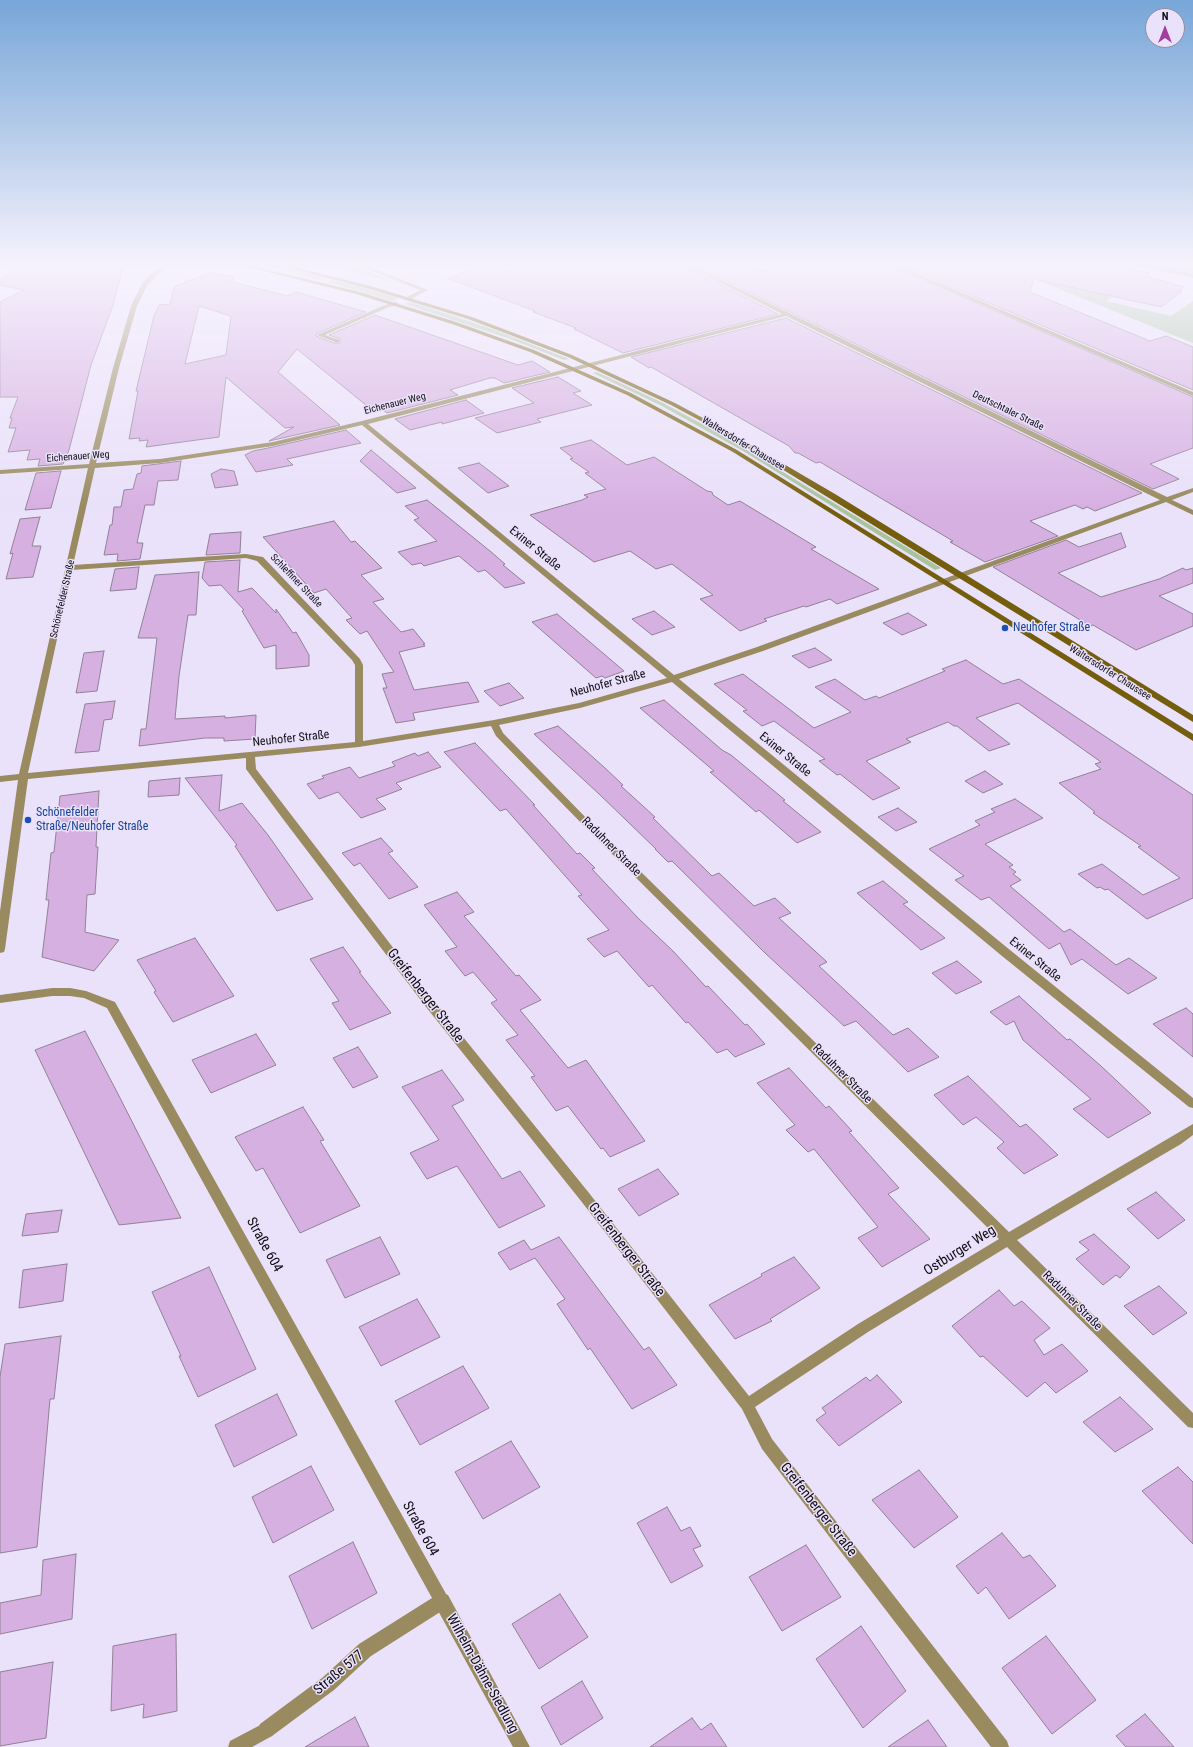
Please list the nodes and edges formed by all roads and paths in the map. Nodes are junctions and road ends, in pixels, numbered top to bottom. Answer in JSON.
{"nodes":[{"id":1,"x":123,"y":346,"type":"edge"},
{"id":2,"x":518,"y":346,"type":"edge"},
{"id":3,"x":542,"y":346,"type":"edge"},
{"id":4,"x":662,"y":346,"type":"edge"},
{"id":5,"x":851,"y":346,"type":"edge"},
{"id":6,"x":1080,"y":346,"type":"edge"},
{"id":7,"x":589,"y":364,"type":"junction"},
{"id":8,"x":574,"y":368,"type":"junction"},
{"id":9,"x":1193,"y":394,"type":"edge"},
{"id":10,"x":363,"y":423,"type":"junction"},
{"id":11,"x":92,"y":466,"type":"junction"},
{"id":12,"x":0,"y":472,"type":"edge"},
{"id":13,"x":1193,"y":490,"type":"edge"},
{"id":14,"x":1167,"y":500,"type":"junction"},
{"id":15,"x":1193,"y":513,"type":"edge"},
{"id":16,"x":70,"y":568,"type":"junction"},
{"id":17,"x":962,"y":576,"type":"junction"},
{"id":18,"x":944,"y":582,"type":"junction"},
{"id":19,"x":672,"y":679,"type":"junction"},
{"id":20,"x":1193,"y":719,"type":"edge"},
{"id":21,"x":494,"y":723,"type":"junction"},
{"id":22,"x":1193,"y":738,"type":"edge"},
{"id":23,"x":359,"y":744,"type":"junction"},
{"id":24,"x":250,"y":755,"type":"junction"},
{"id":25,"x":23,"y":777,"type":"junction"},
{"id":26,"x":0,"y":779,"type":"edge"},
{"id":27,"x":0,"y":949,"type":"edge"},
{"id":28,"x":0,"y":999,"type":"edge"},
{"id":29,"x":1193,"y":1104,"type":"edge"},
{"id":30,"x":1193,"y":1129,"type":"edge"},
{"id":31,"x":1009,"y":1239,"type":"junction"},
{"id":32,"x":746,"y":1405,"type":"junction"},
{"id":33,"x":1193,"y":1422,"type":"edge"},
{"id":34,"x":442,"y":1601,"type":"junction"},
{"id":35,"x":236,"y":1747,"type":"edge"},
{"id":36,"x":522,"y":1747,"type":"edge"},
{"id":37,"x":1001,"y":1747,"type":"edge"}],
"edges":[{"from":1,"to":11,"type":"street","name":"Schönefelder Straße"},
{"from":2,"to":8,"type":"main road","name":"Waltersdorfer Chaussee"},
{"from":3,"to":7,"type":"main road","name":"Waltersdorfer Chaussee"},
{"from":4,"to":7,"type":"street","name":"Eichenauer Weg"},
{"from":5,"to":14,"type":"street","name":"Deutschtaler Straße"},
{"from":6,"to":9,"type":"street"},
{"from":7,"to":8,"type":"street","name":"Eichenauer Weg"},
{"from":7,"to":17,"type":"main road","name":"Waltersdorfer Chaussee"},
{"from":8,"to":10,"type":"street","name":"Eichenauer Weg"},
{"from":8,"to":18,"type":"main road","name":"Waltersdorfer Chaussee"},
{"from":10,"to":11,"type":"street","name":"Eichenauer Weg"},
{"from":10,"to":19,"type":"street","name":"Exiner Straße"},
{"from":11,"to":12,"type":"street","name":"Eichenauer Weg"},
{"from":11,"to":16,"type":"street","name":"Schönefelder Straße"},
{"from":13,"to":14,"type":"street","name":"Neuhofer Straße"},
{"from":14,"to":15,"type":"street","name":"Deutschtaler Straße"},
{"from":14,"to":17,"type":"street","name":"Neuhofer Straße"},
{"from":16,"to":23,"type":"street","name":"Schleffiner Straße"},
{"from":16,"to":25,"type":"street","name":"Schönefelder Straße"},
{"from":17,"to":18,"type":"street","name":"Neuhofer Straße"},
{"from":17,"to":20,"type":"main road","name":"Waltersdorfer Chaussee"},
{"from":18,"to":19,"type":"street","name":"Neuhofer Straße"},
{"from":18,"to":22,"type":"main road","name":"Waltersdorfer Chaussee"},
{"from":19,"to":21,"type":"street","name":"Neuhofer Straße"},
{"from":19,"to":29,"type":"street","name":"Exiner Straße"},
{"from":21,"to":23,"type":"street","name":"Neuhofer Straße"},
{"from":21,"to":31,"type":"street","name":"Raduhner Straße"},
{"from":23,"to":24,"type":"street","name":"Neuhofer Straße"},
{"from":24,"to":25,"type":"street","name":"Neuhofer Straße"},
{"from":24,"to":32,"type":"street","name":"Greifenberger Straße"},
{"from":25,"to":26,"type":"street","name":"Neuhofer Straße"},
{"from":25,"to":27,"type":"street","name":"Schönefelder Straße"},
{"from":28,"to":34,"type":"street","name":"Straße 604"},
{"from":30,"to":31,"type":"street","name":"Ostburger Weg"},
{"from":31,"to":32,"type":"street","name":"Ostburger Weg"},
{"from":31,"to":33,"type":"street","name":"Raduhner Straße"},
{"from":32,"to":37,"type":"street","name":"Greifenberger Straße"},
{"from":34,"to":35,"type":"street","name":"Straße 577"},
{"from":34,"to":36,"type":"street","name":"Wilhelm-Dähne-Siedlung"}]}
